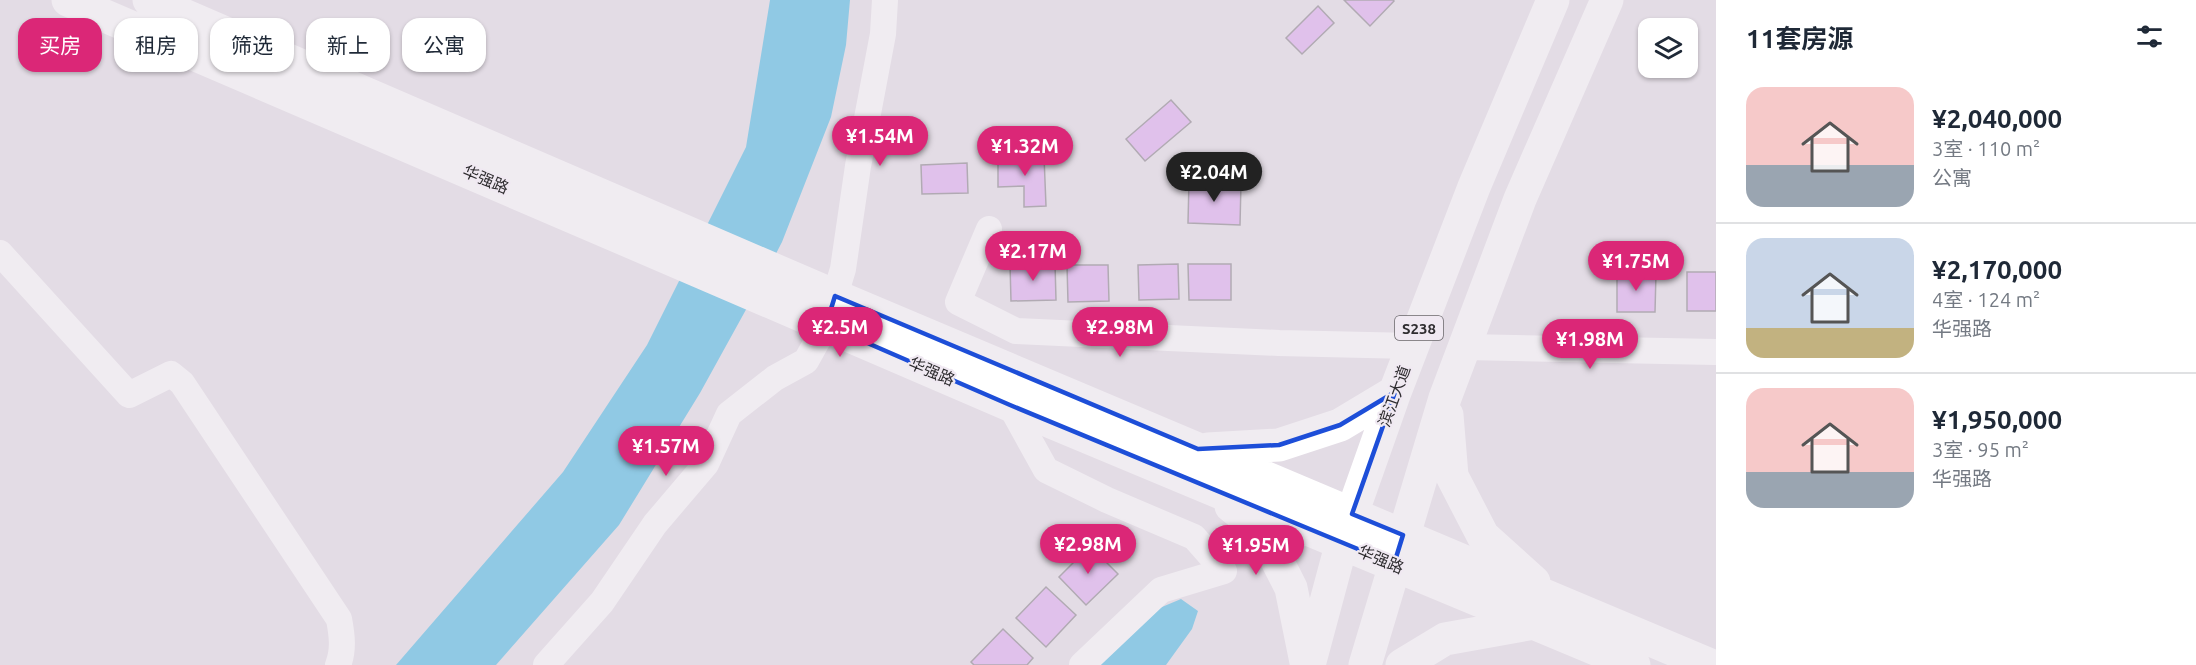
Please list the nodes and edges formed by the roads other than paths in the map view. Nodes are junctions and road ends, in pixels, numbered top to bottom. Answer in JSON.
{"nodes":[{"id":1,"x":68,"y":0,"type":"edge"},
{"id":2,"x":150,"y":0,"type":"edge"},
{"id":3,"x":885,"y":0,"type":"edge"},
{"id":4,"x":1552,"y":0,"type":"edge"},
{"id":5,"x":1607,"y":0,"type":"edge"},
{"id":6,"x":989,"y":229,"type":"dead end"},
{"id":7,"x":0,"y":253,"type":"edge"},
{"id":8,"x":830,"y":310,"type":"junction"},
{"id":9,"x":1412,"y":346,"type":"junction"},
{"id":10,"x":1465,"y":347,"type":"junction"},
{"id":11,"x":1716,"y":352,"type":"edge"},
{"id":12,"x":1395,"y":392,"type":"junction"},
{"id":13,"x":1445,"y":398,"type":"junction"},
{"id":14,"x":1010,"y":405,"type":"junction"},
{"id":15,"x":1198,"y":449,"type":"junction"},
{"id":16,"x":1206,"y":486,"type":"junction"},
{"id":17,"x":1347,"y":528,"type":"junction"},
{"id":18,"x":1398,"y":550,"type":"junction"},
{"id":19,"x":1544,"y":611,"type":"junction"},
{"id":20,"x":338,"y":665,"type":"edge"},
{"id":21,"x":546,"y":665,"type":"edge"},
{"id":22,"x":1082,"y":665,"type":"edge"},
{"id":23,"x":1307,"y":665,"type":"edge"},
{"id":24,"x":1365,"y":665,"type":"edge"},
{"id":25,"x":1402,"y":665,"type":"edge"},
{"id":26,"x":1634,"y":665,"type":"edge"},
{"id":27,"x":1710,"y":665,"type":"edge"}],
"edges":[{"from":1,"to":8,"type":"main road","name":"华强路"},
{"from":2,"to":8,"type":"main road","name":"华强路"},
{"from":3,"to":8,"type":"street"},
{"from":4,"to":9,"type":"main road","name":"滨江大道","number":"S238"},
{"from":5,"to":10,"type":"main road","number":"S238"},
{"from":6,"to":9,"type":"street"},
{"from":7,"to":20,"type":"street"},
{"from":8,"to":14,"type":"main road","name":"华强路"},
{"from":8,"to":15,"type":"main road","name":"华强路"},
{"from":8,"to":21,"type":"street"},
{"from":9,"to":12,"type":"main road","name":"滨江大道","number":"S238"},
{"from":10,"to":11,"type":"street"},
{"from":10,"to":13,"type":"main road","number":"S238"},
{"from":12,"to":15,"type":"main road"},
{"from":12,"to":17,"type":"main road","name":"滨江大道","number":"S238"},
{"from":13,"to":18,"type":"main road","number":"S238"},
{"from":13,"to":19,"type":"main road"},
{"from":14,"to":16,"type":"main road","name":"华强路"},
{"from":14,"to":22,"type":"street"},
{"from":15,"to":17,"type":"main road","name":"华强路"},
{"from":16,"to":17,"type":"main road","name":"华强路"},
{"from":16,"to":23,"type":"main road"},
{"from":17,"to":18,"type":"main road","name":"华强路"},
{"from":17,"to":23,"type":"main road","name":"滨江大道","number":"S238"},
{"from":18,"to":19,"type":"main road","name":"华强路"},
{"from":18,"to":24,"type":"main road","number":"S238"},
{"from":19,"to":25,"type":"main road"},
{"from":19,"to":26,"type":"main road","name":"华强路"},
{"from":19,"to":27,"type":"main road","name":"华强路"}]}
